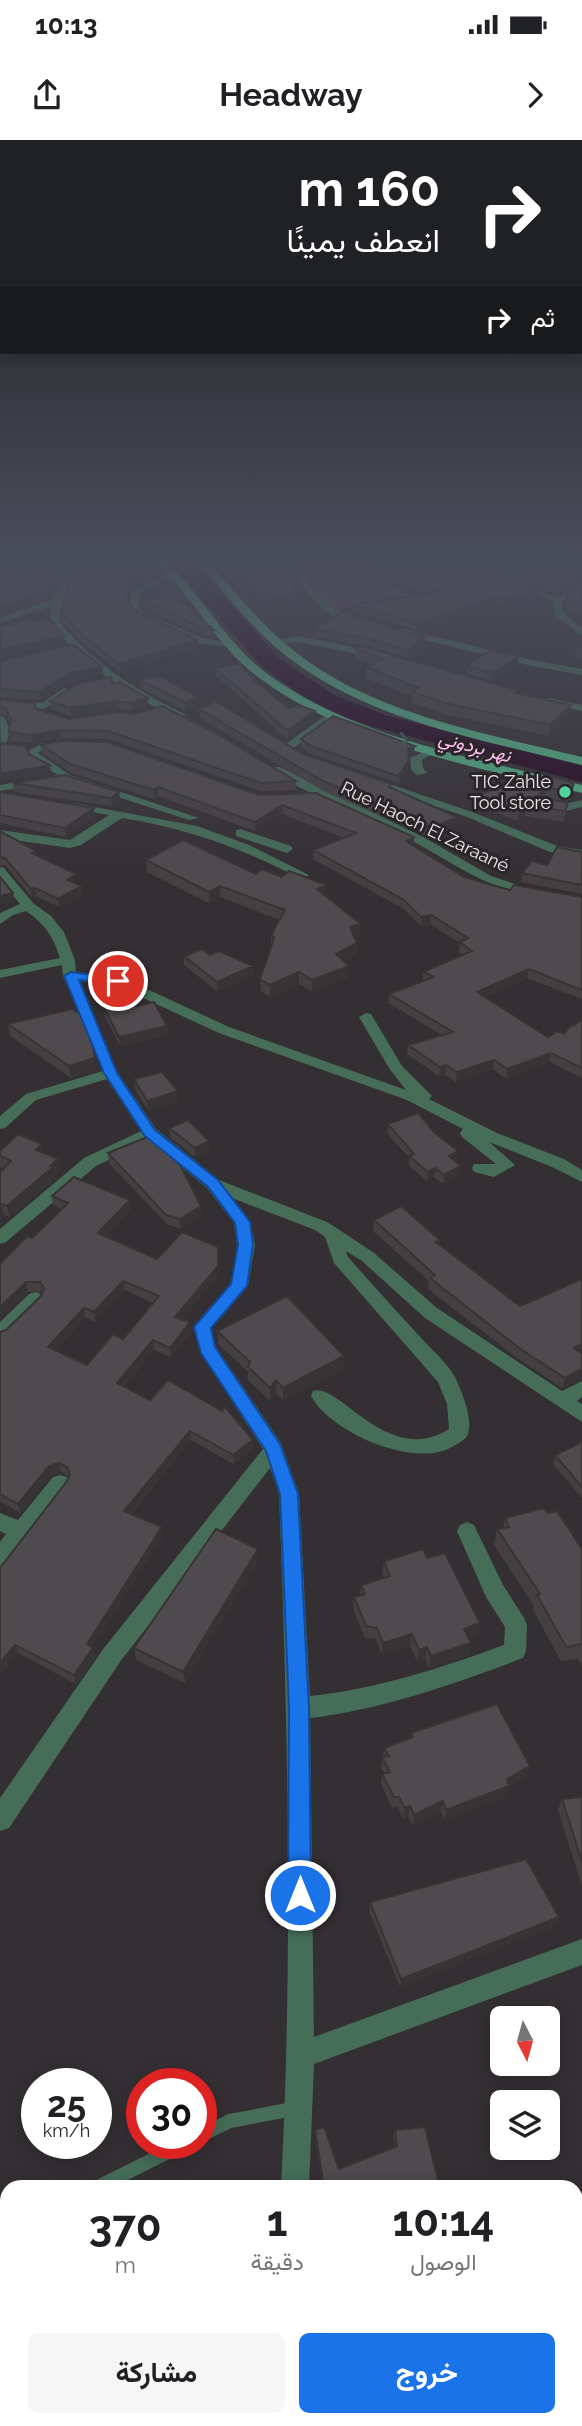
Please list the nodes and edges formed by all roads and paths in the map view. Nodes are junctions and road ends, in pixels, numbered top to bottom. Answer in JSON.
{"nodes":[{"id":1,"x":95,"y":665,"type":"edge"},
{"id":2,"x":252,"y":665,"type":"edge"},
{"id":3,"x":305,"y":665,"type":"edge"},
{"id":4,"x":541,"y":665,"type":"edge"},
{"id":5,"x":582,"y":672,"type":"edge"},
{"id":6,"x":114,"y":679,"type":"junction"},
{"id":7,"x":100,"y":681,"type":"edge"},
{"id":8,"x":74,"y":686,"type":"edge"},
{"id":9,"x":532,"y":698,"type":"edge"},
{"id":10,"x":0,"y":703,"type":"edge"},
{"id":11,"x":44,"y":706,"type":"junction"},
{"id":12,"x":164,"y":708,"type":"junction"},
{"id":13,"x":582,"y":708,"type":"edge"},
{"id":14,"x":144,"y":714,"type":"edge"},
{"id":15,"x":51,"y":716,"type":"edge"},
{"id":16,"x":331,"y":716,"type":"junction"},
{"id":17,"x":193,"y":718,"type":"edge"},
{"id":18,"x":0,"y":719,"type":"edge"},
{"id":19,"x":472,"y":733,"type":"junction"},
{"id":20,"x":72,"y":745,"type":"edge"},
{"id":21,"x":8,"y":746,"type":"edge"},
{"id":22,"x":287,"y":748,"type":"edge"},
{"id":23,"x":33,"y":749,"type":"junction"},
{"id":24,"x":441,"y":751,"type":"junction"},
{"id":25,"x":582,"y":761,"type":"edge"},
{"id":26,"x":263,"y":762,"type":"edge"},
{"id":27,"x":421,"y":773,"type":"dead end"},
{"id":28,"x":357,"y":776,"type":"edge"},
{"id":29,"x":66,"y":777,"type":"junction"},
{"id":30,"x":0,"y":788,"type":"edge"},
{"id":31,"x":582,"y":789,"type":"edge"},
{"id":32,"x":318,"y":795,"type":"junction"},
{"id":33,"x":0,"y":796,"type":"edge"},
{"id":34,"x":294,"y":797,"type":"edge"},
{"id":35,"x":23,"y":798,"type":"edge"},
{"id":36,"x":582,"y":803,"type":"edge"},
{"id":37,"x":61,"y":804,"type":"edge"},
{"id":38,"x":545,"y":805,"type":"edge"},
{"id":39,"x":118,"y":815,"type":"junction"},
{"id":40,"x":0,"y":834,"type":"edge"},
{"id":41,"x":286,"y":849,"type":"dead end"},
{"id":42,"x":582,"y":854,"type":"edge"},
{"id":43,"x":0,"y":871,"type":"edge"},
{"id":44,"x":303,"y":875,"type":"edge"},
{"id":45,"x":544,"y":893,"type":"edge"},
{"id":46,"x":28,"y":906,"type":"junction"},
{"id":47,"x":0,"y":920,"type":"edge"},
{"id":48,"x":69,"y":968,"type":"junction"},
{"id":49,"x":0,"y":974,"type":"edge"},
{"id":50,"x":366,"y":1017,"type":"dead end"},
{"id":51,"x":111,"y":1073,"type":"junction"},
{"id":52,"x":435,"y":1108,"type":"junction"},
{"id":53,"x":461,"y":1121,"type":"junction"},
{"id":54,"x":0,"y":1124,"type":"edge"},
{"id":55,"x":150,"y":1133,"type":"junction"},
{"id":56,"x":480,"y":1168,"type":"dead end"},
{"id":57,"x":582,"y":1177,"type":"edge"},
{"id":58,"x":213,"y":1184,"type":"junction"},
{"id":59,"x":332,"y":1233,"type":"junction"},
{"id":60,"x":0,"y":1238,"type":"edge"},
{"id":61,"x":35,"y":1299,"type":"edge"},
{"id":62,"x":0,"y":1333,"type":"edge"},
{"id":63,"x":582,"y":1388,"type":"edge"},
{"id":64,"x":320,"y":1396,"type":"dead end"},
{"id":65,"x":563,"y":1400,"type":"junction"},
{"id":66,"x":582,"y":1414,"type":"edge"},
{"id":67,"x":274,"y":1449,"type":"junction"},
{"id":68,"x":60,"y":1483,"type":"dead end"},
{"id":69,"x":0,"y":1522,"type":"edge"},
{"id":70,"x":21,"y":1531,"type":"junction"},
{"id":71,"x":467,"y":1531,"type":"dead end"},
{"id":72,"x":0,"y":1557,"type":"edge"},
{"id":73,"x":299,"y":1708,"type":"junction"},
{"id":74,"x":0,"y":1819,"type":"edge"},
{"id":75,"x":582,"y":1952,"type":"edge"},
{"id":76,"x":300,"y":2055,"type":"junction"},
{"id":77,"x":298,"y":2108,"type":"junction"},
{"id":78,"x":217,"y":2127,"type":"edge"},
{"id":79,"x":154,"y":2159,"type":"edge"},
{"id":80,"x":112,"y":2180,"type":"edge"},
{"id":81,"x":296,"y":2180,"type":"edge"}],
"edges":[{"from":1,"to":6,"type":"street"},
{"from":2,"to":16,"type":"highway"},
{"from":3,"to":19,"type":"highway"},
{"from":4,"to":5,"type":"street"},
{"from":6,"to":7,"type":"street"},
{"from":6,"to":12,"type":"street"},
{"from":8,"to":11,"type":"street"},
{"from":9,"to":13,"type":"street"},
{"from":10,"to":11,"type":"street"},
{"from":11,"to":15,"type":"street"},
{"from":12,"to":14,"type":"street"},
{"from":12,"to":17,"type":"street"},
{"from":16,"to":22,"type":"street"},
{"from":16,"to":24,"type":"highway","one_way":true},
{"from":18,"to":21,"type":"street"},
{"from":19,"to":24,"type":"highway"},
{"from":19,"to":25,"type":"highway"},
{"from":20,"to":23,"type":"street"},
{"from":21,"to":23,"type":"street"},
{"from":23,"to":29,"type":"street"},
{"from":24,"to":27,"type":"street"},
{"from":24,"to":31,"type":"highway"},
{"from":26,"to":32,"type":"street","name":"Rue Haoch El Zaraané"},
{"from":28,"to":42,"type":"street"},
{"from":29,"to":30,"type":"street"},
{"from":29,"to":41,"type":"street"},
{"from":32,"to":34,"type":"street"},
{"from":32,"to":45,"type":"street","name":"Rue Haoch El Zaraané"},
{"from":33,"to":35,"type":"street"},
{"from":36,"to":38,"type":"street"},
{"from":37,"to":39,"type":"street"},
{"from":39,"to":40,"type":"street"},
{"from":39,"to":44,"type":"street"},
{"from":43,"to":46,"type":"street"},
{"from":46,"to":47,"type":"street"},
{"from":46,"to":48,"type":"street"},
{"from":48,"to":49,"type":"street"},
{"from":48,"to":51,"type":"street"},
{"from":48,"to":52,"type":"street"},
{"from":50,"to":52,"type":"street"},
{"from":51,"to":54,"type":"street"},
{"from":51,"to":55,"type":"street"},
{"from":52,"to":53,"type":"street"},
{"from":53,"to":56,"type":"street"},
{"from":53,"to":57,"type":"street"},
{"from":55,"to":58,"type":"street"},
{"from":55,"to":60,"type":"street"},
{"from":58,"to":59,"type":"street"},
{"from":58,"to":67,"type":"street"},
{"from":59,"to":64,"type":"street"},
{"from":59,"to":65,"type":"street"},
{"from":61,"to":62,"type":"street"},
{"from":63,"to":65,"type":"street"},
{"from":65,"to":66,"type":"street"},
{"from":67,"to":73,"type":"street"},
{"from":67,"to":74,"type":"street"},
{"from":68,"to":70,"type":"street"},
{"from":69,"to":70,"type":"street"},
{"from":70,"to":72,"type":"street"},
{"from":71,"to":73,"type":"street"},
{"from":73,"to":76,"type":"street"},
{"from":75,"to":76,"type":"street"},
{"from":76,"to":77,"type":"street"},
{"from":77,"to":78,"type":"lane"},
{"from":77,"to":81,"type":"street"},
{"from":79,"to":80,"type":"lane"}]}
